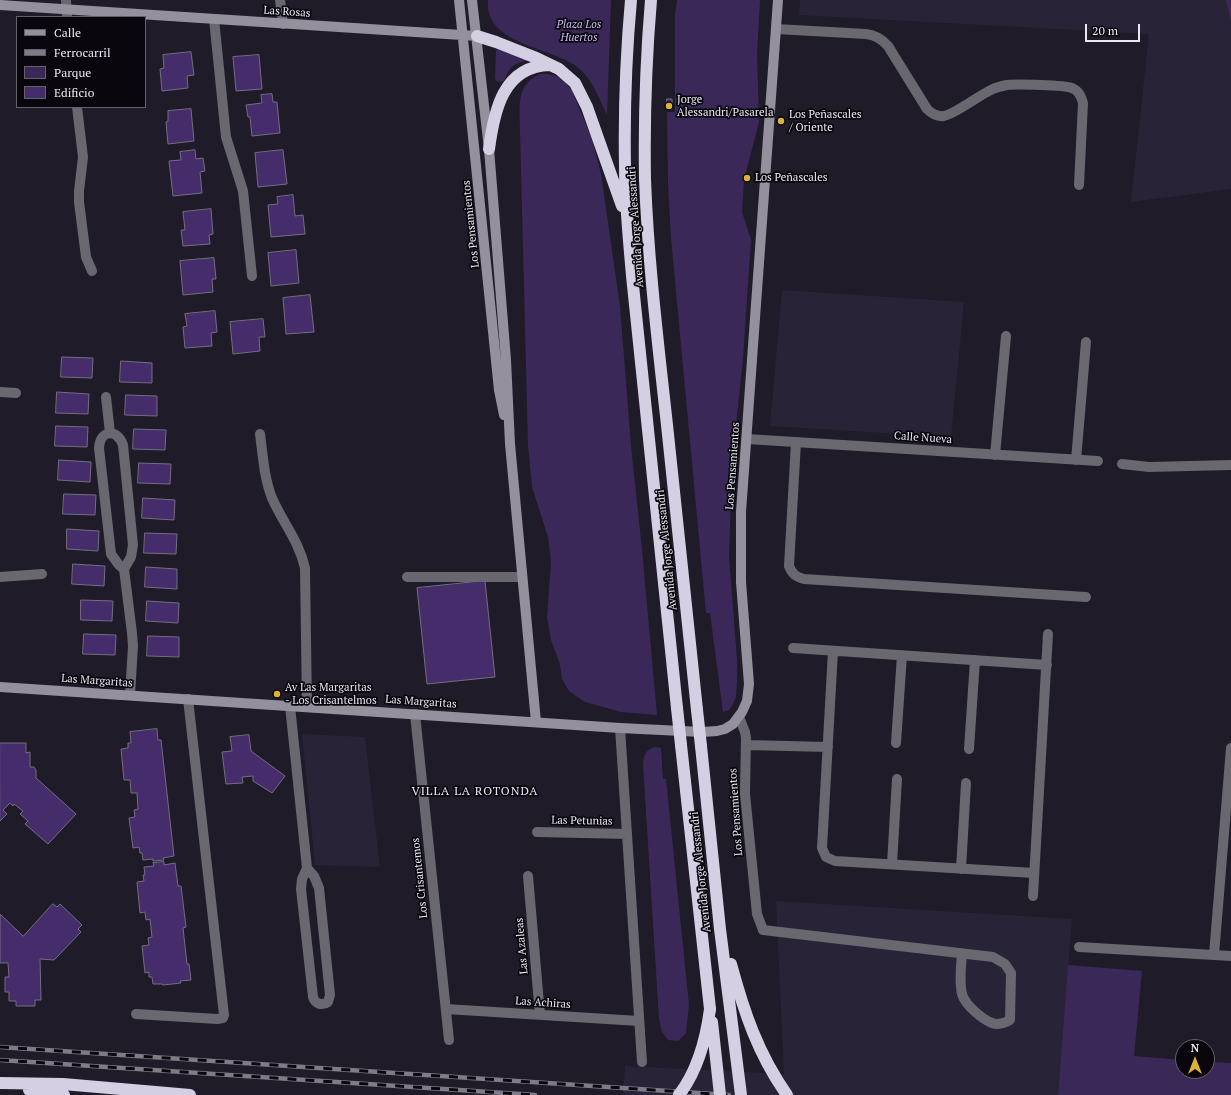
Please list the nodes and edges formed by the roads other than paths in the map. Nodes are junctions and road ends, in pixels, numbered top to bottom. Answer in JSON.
{"nodes":[{"id":1,"x":280,"y":0,"type":"edge"},
{"id":2,"x":459,"y":0,"type":"edge"},
{"id":3,"x":472,"y":0,"type":"edge"},
{"id":4,"x":631,"y":0,"type":"edge"},
{"id":5,"x":651,"y":0,"type":"edge"},
{"id":6,"x":778,"y":0,"type":"edge"},
{"id":7,"x":0,"y":5,"type":"edge"},
{"id":8,"x":66,"y":9,"type":"edge"},
{"id":9,"x":214,"y":19,"type":"junction"},
{"id":10,"x":283,"y":24,"type":"junction"},
{"id":11,"x":776,"y":29,"type":"junction"},
{"id":12,"x":463,"y":35,"type":"junction"},
{"id":13,"x":477,"y":36,"type":"junction"},
{"id":14,"x":550,"y":65,"type":"junction"},
{"id":15,"x":77,"y":108,"type":"edge"},
{"id":16,"x":489,"y":149,"type":"junction"},
{"id":17,"x":1080,"y":185,"type":"dead end"},
{"id":18,"x":627,"y":221,"type":"junction"},
{"id":19,"x":92,"y":271,"type":"dead end"},
{"id":20,"x":252,"y":276,"type":"dead end"},
{"id":21,"x":1006,"y":336,"type":"dead end"},
{"id":22,"x":1086,"y":342,"type":"dead end"},
{"id":23,"x":0,"y":392,"type":"edge"},
{"id":24,"x":16,"y":393,"type":"dead end"},
{"id":25,"x":106,"y":397,"type":"dead end"},
{"id":26,"x":110,"y":433,"type":"junction"},
{"id":27,"x":260,"y":434,"type":"dead end"},
{"id":28,"x":747,"y":439,"type":"junction"},
{"id":29,"x":796,"y":442,"type":"junction"},
{"id":30,"x":510,"y":444,"type":"junction"},
{"id":31,"x":995,"y":455,"type":"junction"},
{"id":32,"x":1076,"y":460,"type":"junction"},
{"id":33,"x":1098,"y":461,"type":"dead end"},
{"id":34,"x":1122,"y":464,"type":"dead end"},
{"id":35,"x":1231,"y":465,"type":"edge"},
{"id":36,"x":124,"y":569,"type":"junction"},
{"id":37,"x":42,"y":574,"type":"dead end"},
{"id":38,"x":0,"y":577,"type":"edge"},
{"id":39,"x":407,"y":577,"type":"dead end"},
{"id":40,"x":522,"y":577,"type":"junction"},
{"id":41,"x":1086,"y":597,"type":"dead end"},
{"id":42,"x":1048,"y":634,"type":"dead end"},
{"id":43,"x":793,"y":648,"type":"dead end"},
{"id":44,"x":833,"y":651,"type":"junction"},
{"id":45,"x":902,"y":655,"type":"junction"},
{"id":46,"x":975,"y":660,"type":"junction"},
{"id":47,"x":1046,"y":665,"type":"junction"},
{"id":48,"x":0,"y":687,"type":"edge"},
{"id":49,"x":130,"y":695,"type":"junction"},
{"id":50,"x":188,"y":699,"type":"junction"},
{"id":51,"x":290,"y":706,"type":"junction"},
{"id":52,"x":307,"y":707,"type":"junction"},
{"id":53,"x":415,"y":714,"type":"junction"},
{"id":54,"x":739,"y":717,"type":"junction"},
{"id":55,"x":536,"y":722,"type":"junction"},
{"id":56,"x":620,"y":728,"type":"junction"},
{"id":57,"x":896,"y":743,"type":"dead end"},
{"id":58,"x":746,"y":745,"type":"junction"},
{"id":59,"x":828,"y":747,"type":"junction"},
{"id":60,"x":1231,"y":748,"type":"edge"},
{"id":61,"x":969,"y":749,"type":"dead end"},
{"id":62,"x":897,"y":779,"type":"dead end"},
{"id":63,"x":966,"y":783,"type":"dead end"},
{"id":64,"x":538,"y":832,"type":"dead end"},
{"id":65,"x":626,"y":834,"type":"junction"},
{"id":66,"x":892,"y":864,"type":"junction"},
{"id":67,"x":307,"y":868,"type":"junction"},
{"id":68,"x":961,"y":869,"type":"junction"},
{"id":69,"x":1034,"y":873,"type":"junction"},
{"id":70,"x":528,"y":876,"type":"dead end"},
{"id":71,"x":1033,"y":896,"type":"dead end"},
{"id":72,"x":720,"y":929,"type":"junction"},
{"id":73,"x":1079,"y":947,"type":"dead end"},
{"id":74,"x":962,"y":954,"type":"junction"},
{"id":75,"x":1214,"y":955,"type":"junction"},
{"id":76,"x":1231,"y":956,"type":"edge"},
{"id":77,"x":446,"y":1009,"type":"junction"},
{"id":78,"x":710,"y":1009,"type":"junction"},
{"id":79,"x":136,"y":1014,"type":"dead end"},
{"id":80,"x":540,"y":1015,"type":"junction"},
{"id":81,"x":639,"y":1021,"type":"junction"},
{"id":82,"x":449,"y":1040,"type":"dead end"},
{"id":83,"x":642,"y":1062,"type":"dead end"},
{"id":84,"x":0,"y":1084,"type":"edge"},
{"id":85,"x":64,"y":1095,"type":"edge"},
{"id":86,"x":190,"y":1095,"type":"edge"},
{"id":87,"x":679,"y":1095,"type":"edge"},
{"id":88,"x":720,"y":1095,"type":"edge"},
{"id":89,"x":741,"y":1095,"type":"edge"},
{"id":90,"x":787,"y":1095,"type":"edge"}],
"edges":[{"from":1,"to":10,"type":"street"},
{"from":2,"to":12,"type":"main road","name":"Los Pensamientos"},
{"from":3,"to":13,"type":"main road","name":"Los Pensamientos"},
{"from":4,"to":18,"type":"highway","name":"Avenida Jorge Alessandri"},
{"from":5,"to":72,"type":"highway","name":"Avenida Jorge Alessandri","bridge":true},
{"from":6,"to":11,"type":"main road","name":"Los Pensamientos"},
{"from":7,"to":8,"type":"main road","name":"Las Rosas"},
{"from":8,"to":9,"type":"main road","name":"Las Rosas"},
{"from":9,"to":10,"type":"main road","name":"Las Rosas"},
{"from":9,"to":20,"type":"street"},
{"from":10,"to":12,"type":"main road","name":"Las Rosas"},
{"from":11,"to":17,"type":"street"},
{"from":11,"to":28,"type":"main road","name":"Los Pensamientos"},
{"from":12,"to":13,"type":"main road","name":"Las Rosas"},
{"from":12,"to":30,"type":"main road","name":"Los Pensamientos"},
{"from":13,"to":14,"type":"highway"},
{"from":13,"to":16,"type":"main road","name":"Los Pensamientos"},
{"from":14,"to":16,"type":"highway"},
{"from":14,"to":18,"type":"highway"},
{"from":15,"to":19,"type":"street"},
{"from":16,"to":30,"type":"main road","name":"Los Pensamientos"},
{"from":18,"to":78,"type":"highway","name":"Avenida Jorge Alessandri","bridge":true},
{"from":21,"to":31,"type":"street"},
{"from":22,"to":32,"type":"street"},
{"from":23,"to":24,"type":"street"},
{"from":25,"to":26,"type":"street"},
{"from":26,"to":36,"type":"street"},
{"from":26,"to":36,"type":"street"},
{"from":27,"to":52,"type":"street"},
{"from":28,"to":29,"type":"street","name":"Calle Nueva"},
{"from":28,"to":54,"type":"main road","name":"Los Pensamientos"},
{"from":29,"to":31,"type":"street","name":"Calle Nueva"},
{"from":29,"to":41,"type":"street"},
{"from":30,"to":40,"type":"main road","name":"Los Pensamientos"},
{"from":31,"to":32,"type":"street","name":"Calle Nueva"},
{"from":32,"to":33,"type":"street","name":"Calle Nueva"},
{"from":34,"to":35,"type":"street"},
{"from":36,"to":49,"type":"street"},
{"from":37,"to":38,"type":"street"},
{"from":39,"to":40,"type":"street"},
{"from":40,"to":55,"type":"main road","name":"Los Pensamientos"},
{"from":42,"to":47,"type":"street"},
{"from":43,"to":44,"type":"street"},
{"from":44,"to":45,"type":"street"},
{"from":44,"to":59,"type":"street"},
{"from":45,"to":46,"type":"street"},
{"from":45,"to":57,"type":"street"},
{"from":46,"to":47,"type":"street"},
{"from":46,"to":61,"type":"street"},
{"from":47,"to":69,"type":"street"},
{"from":48,"to":49,"type":"main road","name":"Las Margaritas"},
{"from":49,"to":50,"type":"main road","name":"Las Margaritas"},
{"from":50,"to":51,"type":"main road","name":"Las Margaritas"},
{"from":50,"to":79,"type":"street"},
{"from":51,"to":52,"type":"main road","name":"Las Margaritas"},
{"from":51,"to":67,"type":"street"},
{"from":52,"to":53,"type":"main road","name":"Las Margaritas"},
{"from":53,"to":55,"type":"main road","name":"Las Margaritas"},
{"from":53,"to":77,"type":"street","name":"Los Crisantemos"},
{"from":54,"to":56,"type":"main road","name":"Las Margaritas"},
{"from":54,"to":58,"type":"street","name":"Los Pensamientos"},
{"from":55,"to":56,"type":"main road","name":"Las Margaritas"},
{"from":56,"to":65,"type":"street"},
{"from":58,"to":59,"type":"street"},
{"from":58,"to":74,"type":"street","name":"Los Pensamientos"},
{"from":59,"to":66,"type":"street"},
{"from":60,"to":75,"type":"street"},
{"from":62,"to":66,"type":"street"},
{"from":63,"to":68,"type":"street"},
{"from":64,"to":65,"type":"street","name":"Las Petunias"},
{"from":65,"to":81,"type":"street"},
{"from":66,"to":68,"type":"street"},
{"from":67,"to":67,"type":"street"},
{"from":68,"to":69,"type":"street"},
{"from":69,"to":71,"type":"street"},
{"from":70,"to":80,"type":"street","name":"Las Azaleas"},
{"from":72,"to":89,"type":"highway","name":"Avenida Jorge Alessandri"},
{"from":72,"to":90,"type":"highway"},
{"from":73,"to":75,"type":"street"},
{"from":74,"to":74,"type":"street"},
{"from":75,"to":76,"type":"street"},
{"from":77,"to":80,"type":"street","name":"Las Achiras"},
{"from":77,"to":82,"type":"street","name":"Los Crisantemos"},
{"from":78,"to":87,"type":"highway","bridge":true},
{"from":78,"to":88,"type":"highway","name":"Avenida Jorge Alessandri","bridge":true},
{"from":80,"to":81,"type":"street","name":"Las Achiras"},
{"from":81,"to":83,"type":"street"},
{"from":84,"to":85,"type":"highway"},
{"from":84,"to":86,"type":"highway"}]}
